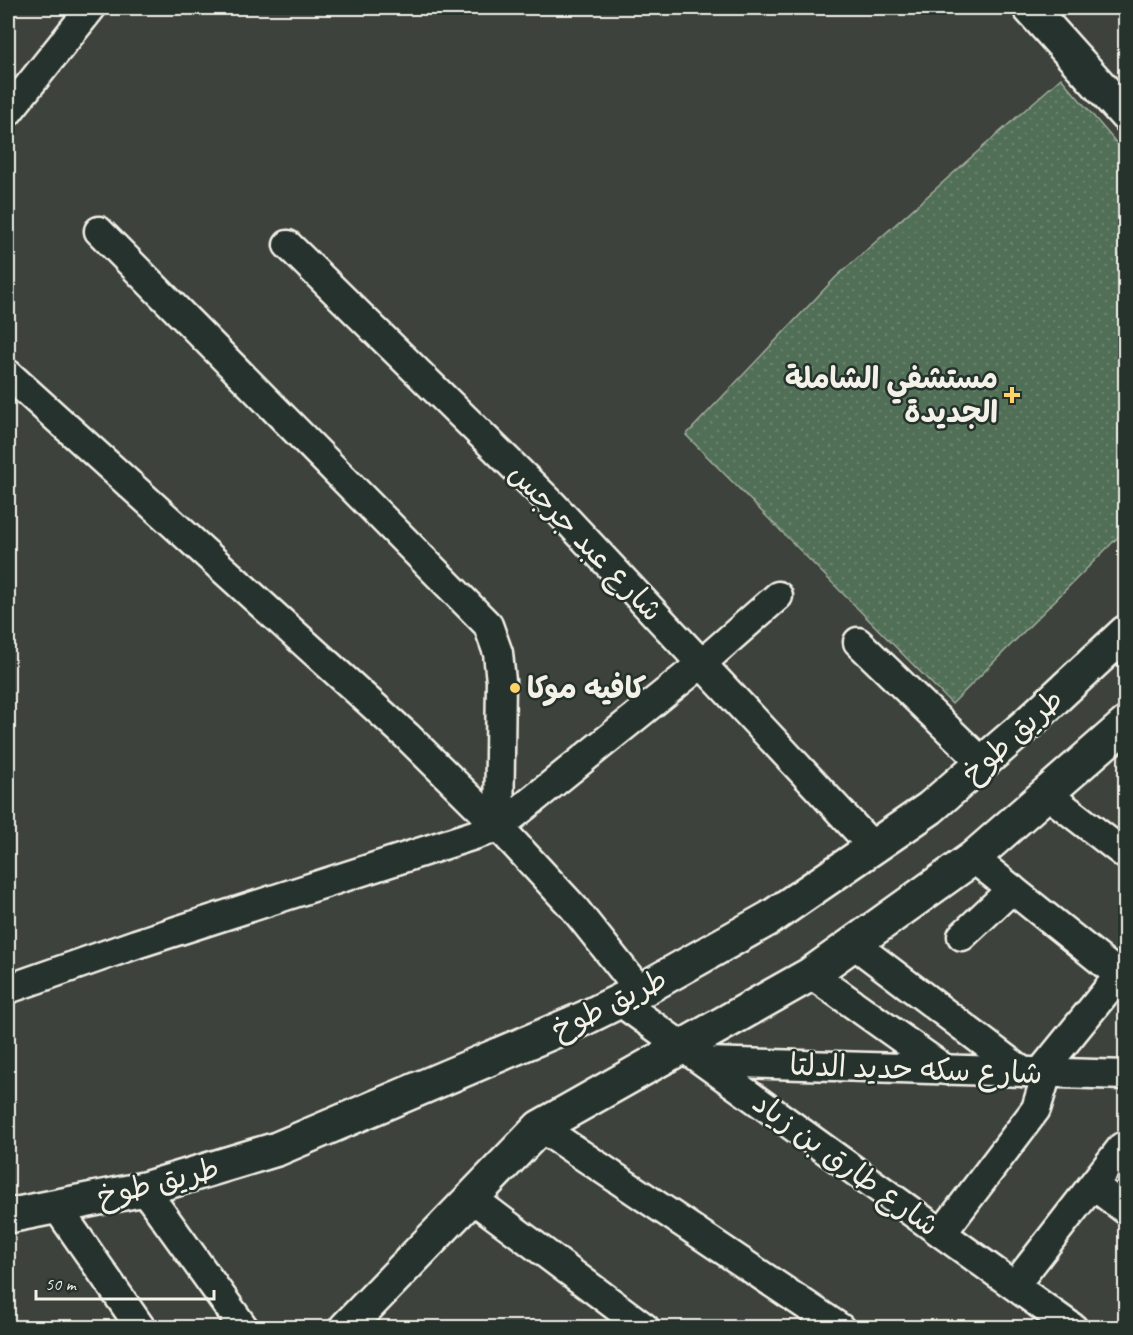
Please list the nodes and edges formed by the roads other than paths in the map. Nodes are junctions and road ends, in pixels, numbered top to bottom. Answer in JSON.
{"nodes":[{"id":1,"x":91,"y":8,"type":"edge"},
{"id":2,"x":1030,"y":8,"type":"edge"},
{"id":3,"x":8,"y":112,"type":"edge"},
{"id":4,"x":1125,"y":115,"type":"edge"},
{"id":5,"x":99,"y":231,"type":"dead end"},
{"id":6,"x":288,"y":245,"type":"dead end"},
{"id":7,"x":8,"y":374,"type":"edge"},
{"id":8,"x":778,"y":596,"type":"dead end"},
{"id":9,"x":1125,"y":632,"type":"edge"},
{"id":10,"x":858,"y":642,"type":"dead end"},
{"id":11,"x":701,"y":664,"type":"junction"},
{"id":12,"x":1125,"y":724,"type":"edge"},
{"id":13,"x":983,"y":763,"type":"junction"},
{"id":14,"x":1047,"y":794,"type":"junction"},
{"id":15,"x":499,"y":827,"type":"junction"},
{"id":16,"x":873,"y":848,"type":"junction"},
{"id":17,"x":1125,"y":855,"type":"edge"},
{"id":18,"x":973,"y":858,"type":"junction"},
{"id":19,"x":1012,"y":889,"type":"junction"},
{"id":20,"x":962,"y":936,"type":"dead end"},
{"id":21,"x":854,"y":944,"type":"junction"},
{"id":22,"x":1122,"y":971,"type":"edge"},
{"id":23,"x":811,"y":974,"type":"junction"},
{"id":24,"x":8,"y":988,"type":"edge"},
{"id":25,"x":630,"y":996,"type":"junction"},
{"id":26,"x":695,"y":1054,"type":"junction"},
{"id":27,"x":946,"y":1070,"type":"junction"},
{"id":28,"x":1037,"y":1073,"type":"junction"},
{"id":29,"x":1125,"y":1075,"type":"edge"},
{"id":30,"x":540,"y":1127,"type":"junction"},
{"id":31,"x":1122,"y":1147,"type":"dead end"},
{"id":32,"x":1094,"y":1185,"type":"junction"},
{"id":33,"x":144,"y":1189,"type":"junction"},
{"id":34,"x":473,"y":1199,"type":"junction"},
{"id":35,"x":56,"y":1206,"type":"junction"},
{"id":36,"x":1125,"y":1210,"type":"edge"},
{"id":37,"x":8,"y":1216,"type":"edge"},
{"id":38,"x":942,"y":1233,"type":"junction"},
{"id":39,"x":1015,"y":1286,"type":"junction"},
{"id":40,"x":141,"y":1328,"type":"edge"},
{"id":41,"x":244,"y":1328,"type":"edge"},
{"id":42,"x":346,"y":1328,"type":"edge"},
{"id":43,"x":645,"y":1328,"type":"edge"},
{"id":44,"x":840,"y":1328,"type":"edge"},
{"id":45,"x":1073,"y":1328,"type":"edge"}],
"edges":[{"from":1,"to":3,"type":"street"},
{"from":2,"to":4,"type":"main road"},
{"from":5,"to":15,"type":"street"},
{"from":6,"to":11,"type":"street","name":"شارع عبد جرجس"},
{"from":7,"to":15,"type":"street","name":"شارع طارق بن زياد"},
{"from":8,"to":11,"type":"street"},
{"from":9,"to":13,"type":"main road","name":"طريق طوخ"},
{"from":10,"to":13,"type":"street"},
{"from":11,"to":15,"type":"street"},
{"from":11,"to":16,"type":"street","name":"شارع عبد جرجس"},
{"from":12,"to":14,"type":"main road"},
{"from":13,"to":16,"type":"main road","name":"طريق طوخ"},
{"from":14,"to":17,"type":"street"},
{"from":14,"to":18,"type":"main road"},
{"from":15,"to":24,"type":"street"},
{"from":15,"to":25,"type":"street","name":"شارع طارق بن زياد"},
{"from":16,"to":25,"type":"main road","name":"طريق طوخ"},
{"from":18,"to":19,"type":"street"},
{"from":18,"to":21,"type":"main road"},
{"from":19,"to":20,"type":"street"},
{"from":19,"to":22,"type":"street"},
{"from":21,"to":23,"type":"main road"},
{"from":21,"to":28,"type":"street"},
{"from":22,"to":28,"type":"street"},
{"from":23,"to":26,"type":"main road"},
{"from":23,"to":27,"type":"street"},
{"from":25,"to":26,"type":"street","name":"شارع طارق بن زياد"},
{"from":25,"to":33,"type":"main road","name":"طريق طوخ"},
{"from":26,"to":27,"type":"street","name":"شارع سكه حديد الدلتا"},
{"from":26,"to":30,"type":"main road"},
{"from":26,"to":38,"type":"street","name":"شارع طارق بن زياد"},
{"from":27,"to":28,"type":"street","name":"شارع سكه حديد الدلتا"},
{"from":28,"to":29,"type":"street","name":"شارع سكه حديد الدلتا"},
{"from":28,"to":38,"type":"street"},
{"from":30,"to":34,"type":"main road"},
{"from":30,"to":44,"type":"street"},
{"from":31,"to":32,"type":"street"},
{"from":32,"to":36,"type":"street"},
{"from":32,"to":39,"type":"street"},
{"from":33,"to":35,"type":"main road","name":"طريق طوخ"},
{"from":33,"to":41,"type":"street"},
{"from":34,"to":42,"type":"main road"},
{"from":34,"to":43,"type":"street"},
{"from":35,"to":37,"type":"main road","name":"طريق طوخ"},
{"from":35,"to":40,"type":"street"},
{"from":38,"to":39,"type":"street","name":"شارع طارق بن زياد"},
{"from":39,"to":45,"type":"street","name":"شارع طارق بن زياد"}]}
